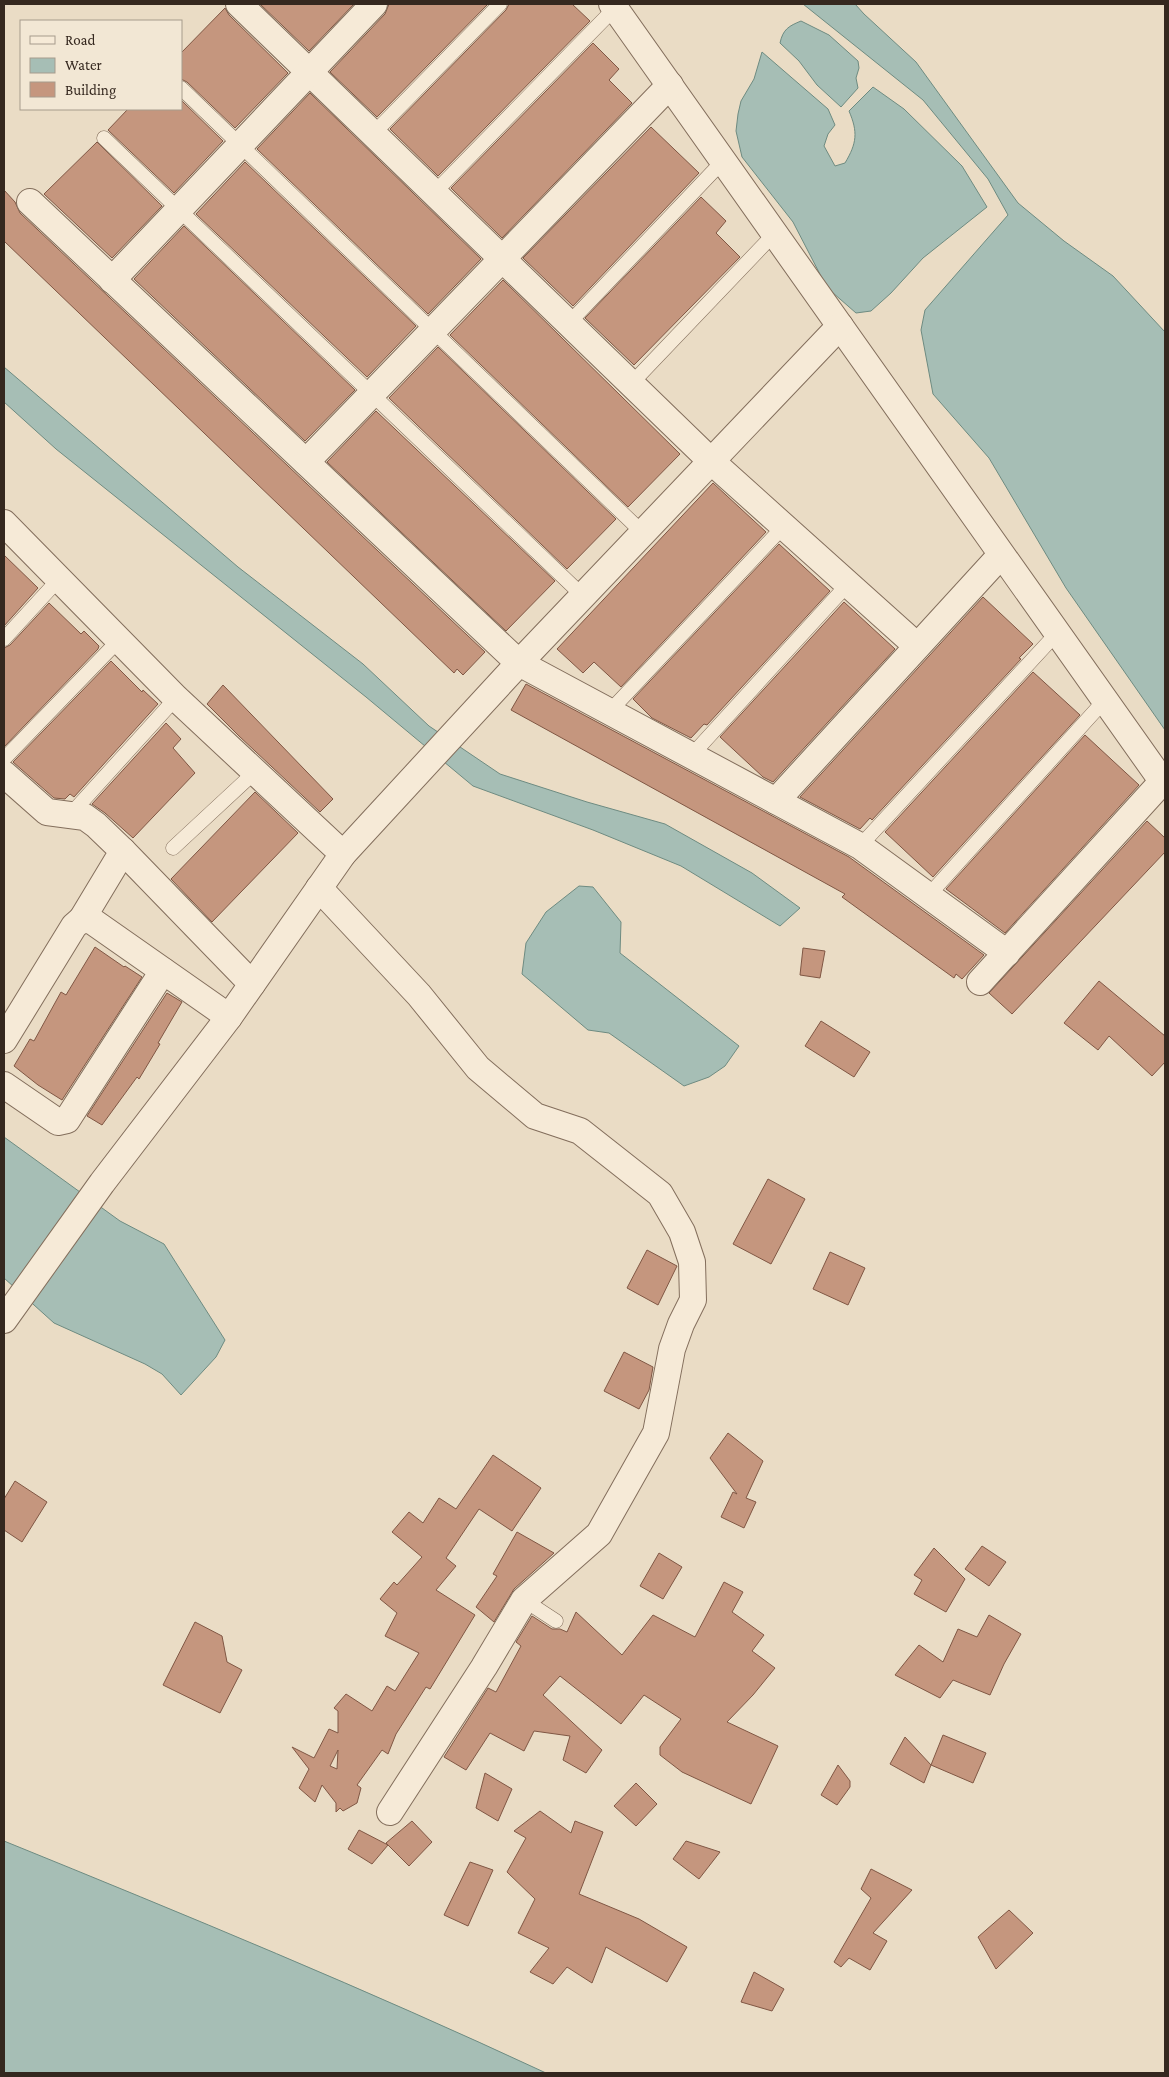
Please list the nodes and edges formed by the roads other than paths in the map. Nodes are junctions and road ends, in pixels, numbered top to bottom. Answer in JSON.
{"nodes":[{"id":1,"x":239,"y":4,"type":"edge"},
{"id":2,"x":374,"y":4,"type":"edge"},
{"id":3,"x":500,"y":4,"type":"edge"},
{"id":4,"x":614,"y":6,"type":"edge"},
{"id":5,"x":309,"y":72,"type":"junction"},
{"id":6,"x":670,"y":85,"type":"junction"},
{"id":7,"x":182,"y":89,"type":"edge"},
{"id":8,"x":373,"y":134,"type":"junction"},
{"id":9,"x":104,"y":138,"type":"dead end"},
{"id":10,"x":240,"y":145,"type":"junction"},
{"id":11,"x":724,"y":161,"type":"junction"},
{"id":12,"x":434,"y":193,"type":"junction"},
{"id":13,"x":30,"y":202,"type":"dead end"},
{"id":14,"x":179,"y":209,"type":"junction"},
{"id":15,"x":775,"y":233,"type":"junction"},
{"id":16,"x":502,"y":259,"type":"junction"},
{"id":17,"x":112,"y":280,"type":"junction"},
{"id":18,"x":568,"y":323,"type":"junction"},
{"id":19,"x":840,"y":326,"type":"junction"},
{"id":20,"x":433,"y":330,"type":"junction"},
{"id":21,"x":631,"y":384,"type":"junction"},
{"id":22,"x":372,"y":394,"type":"junction"},
{"id":23,"x":711,"y":461,"type":"junction"},
{"id":24,"x":306,"y":462,"type":"junction"},
{"id":25,"x":4,"y":523,"type":"edge"},
{"id":26,"x":784,"y":526,"type":"junction"},
{"id":27,"x":643,"y":533,"type":"junction"},
{"id":28,"x":1001,"y":555,"type":"junction"},
{"id":29,"x":59,"y":579,"type":"junction"},
{"id":30,"x":848,"y":584,"type":"junction"},
{"id":31,"x":583,"y":596,"type":"junction"},
{"id":32,"x":1056,"y":633,"type":"junction"},
{"id":33,"x":4,"y":638,"type":"edge"},
{"id":34,"x":119,"y":640,"type":"junction"},
{"id":35,"x":917,"y":646,"type":"junction"},
{"id":36,"x":519,"y":663,"type":"junction"},
{"id":37,"x":176,"y":698,"type":"junction"},
{"id":38,"x":1104,"y":701,"type":"junction"},
{"id":39,"x":610,"y":711,"type":"junction"},
{"id":40,"x":691,"y":756,"type":"junction"},
{"id":41,"x":4,"y":759,"type":"edge"},
{"id":42,"x":255,"y":772,"type":"junction"},
{"id":43,"x":4,"y":774,"type":"edge"},
{"id":44,"x":1163,"y":784,"type":"edge"},
{"id":45,"x":776,"y":801,"type":"junction"},
{"id":46,"x":70,"y":815,"type":"junction"},
{"id":47,"x":860,"y":846,"type":"junction"},
{"id":48,"x":173,"y":848,"type":"dead end"},
{"id":49,"x":123,"y":851,"type":"junction"},
{"id":50,"x":343,"y":854,"type":"junction"},
{"id":51,"x":319,"y":888,"type":"junction"},
{"id":52,"x":928,"y":896,"type":"junction"},
{"id":53,"x":82,"y":919,"type":"junction"},
{"id":54,"x":1007,"y":953,"type":"junction"},
{"id":55,"x":163,"y":971,"type":"junction"},
{"id":56,"x":980,"y":982,"type":"dead end"},
{"id":57,"x":252,"y":984,"type":"junction"},
{"id":58,"x":229,"y":1017,"type":"junction"},
{"id":59,"x":4,"y":1040,"type":"edge"},
{"id":60,"x":4,"y":1084,"type":"edge"},
{"id":61,"x":4,"y":1320,"type":"edge"},
{"id":62,"x":524,"y":1600,"type":"junction"},
{"id":63,"x":556,"y":1621,"type":"dead end"},
{"id":64,"x":390,"y":1812,"type":"dead end"}],
"edges":[{"from":1,"to":5,"type":"street"},
{"from":2,"to":5,"type":"street"},
{"from":3,"to":8,"type":"lane"},
{"from":4,"to":6,"type":"street"},
{"from":4,"to":12,"type":"lane"},
{"from":5,"to":8,"type":"street"},
{"from":5,"to":10,"type":"street"},
{"from":6,"to":11,"type":"street"},
{"from":6,"to":16,"type":"street"},
{"from":7,"to":10,"type":"lane"},
{"from":8,"to":12,"type":"street"},
{"from":9,"to":14,"type":"lane"},
{"from":10,"to":14,"type":"street"},
{"from":10,"to":20,"type":"lane"},
{"from":11,"to":15,"type":"street"},
{"from":11,"to":18,"type":"lane"},
{"from":12,"to":16,"type":"street"},
{"from":13,"to":17,"type":"street"},
{"from":14,"to":17,"type":"street"},
{"from":14,"to":22,"type":"lane"},
{"from":15,"to":19,"type":"street"},
{"from":15,"to":21,"type":"lane"},
{"from":16,"to":18,"type":"street"},
{"from":16,"to":20,"type":"street"},
{"from":17,"to":24,"type":"street"},
{"from":18,"to":21,"type":"street"},
{"from":19,"to":23,"type":"street"},
{"from":19,"to":28,"type":"street"},
{"from":20,"to":22,"type":"street"},
{"from":20,"to":27,"type":"lane"},
{"from":21,"to":23,"type":"street"},
{"from":22,"to":24,"type":"street"},
{"from":22,"to":31,"type":"lane"},
{"from":23,"to":26,"type":"street"},
{"from":23,"to":27,"type":"street"},
{"from":24,"to":36,"type":"street"},
{"from":25,"to":29,"type":"street"},
{"from":26,"to":30,"type":"street"},
{"from":26,"to":39,"type":"lane"},
{"from":27,"to":31,"type":"street"},
{"from":28,"to":32,"type":"street"},
{"from":28,"to":35,"type":"street"},
{"from":29,"to":33,"type":"lane"},
{"from":29,"to":34,"type":"street"},
{"from":30,"to":35,"type":"street"},
{"from":30,"to":40,"type":"lane"},
{"from":31,"to":36,"type":"street"},
{"from":32,"to":38,"type":"street"},
{"from":32,"to":47,"type":"lane"},
{"from":34,"to":37,"type":"street"},
{"from":34,"to":41,"type":"lane"},
{"from":35,"to":45,"type":"street"},
{"from":36,"to":39,"type":"street"},
{"from":36,"to":50,"type":"street"},
{"from":37,"to":42,"type":"street"},
{"from":37,"to":46,"type":"lane"},
{"from":38,"to":44,"type":"street"},
{"from":38,"to":52,"type":"lane"},
{"from":39,"to":40,"type":"street"},
{"from":40,"to":45,"type":"street"},
{"from":42,"to":48,"type":"lane"},
{"from":42,"to":50,"type":"street"},
{"from":43,"to":46,"type":"street"},
{"from":44,"to":54,"type":"street"},
{"from":45,"to":47,"type":"street"},
{"from":46,"to":49,"type":"street"},
{"from":47,"to":52,"type":"street"},
{"from":49,"to":53,"type":"street"},
{"from":49,"to":57,"type":"street"},
{"from":50,"to":51,"type":"street"},
{"from":51,"to":57,"type":"street"},
{"from":51,"to":62,"type":"street"},
{"from":52,"to":54,"type":"street"},
{"from":53,"to":55,"type":"street"},
{"from":53,"to":59,"type":"street"},
{"from":54,"to":56,"type":"street"},
{"from":55,"to":58,"type":"street"},
{"from":55,"to":60,"type":"street"},
{"from":57,"to":58,"type":"street"},
{"from":58,"to":61,"type":"street"},
{"from":62,"to":63,"type":"lane"},
{"from":62,"to":64,"type":"street"}]}
